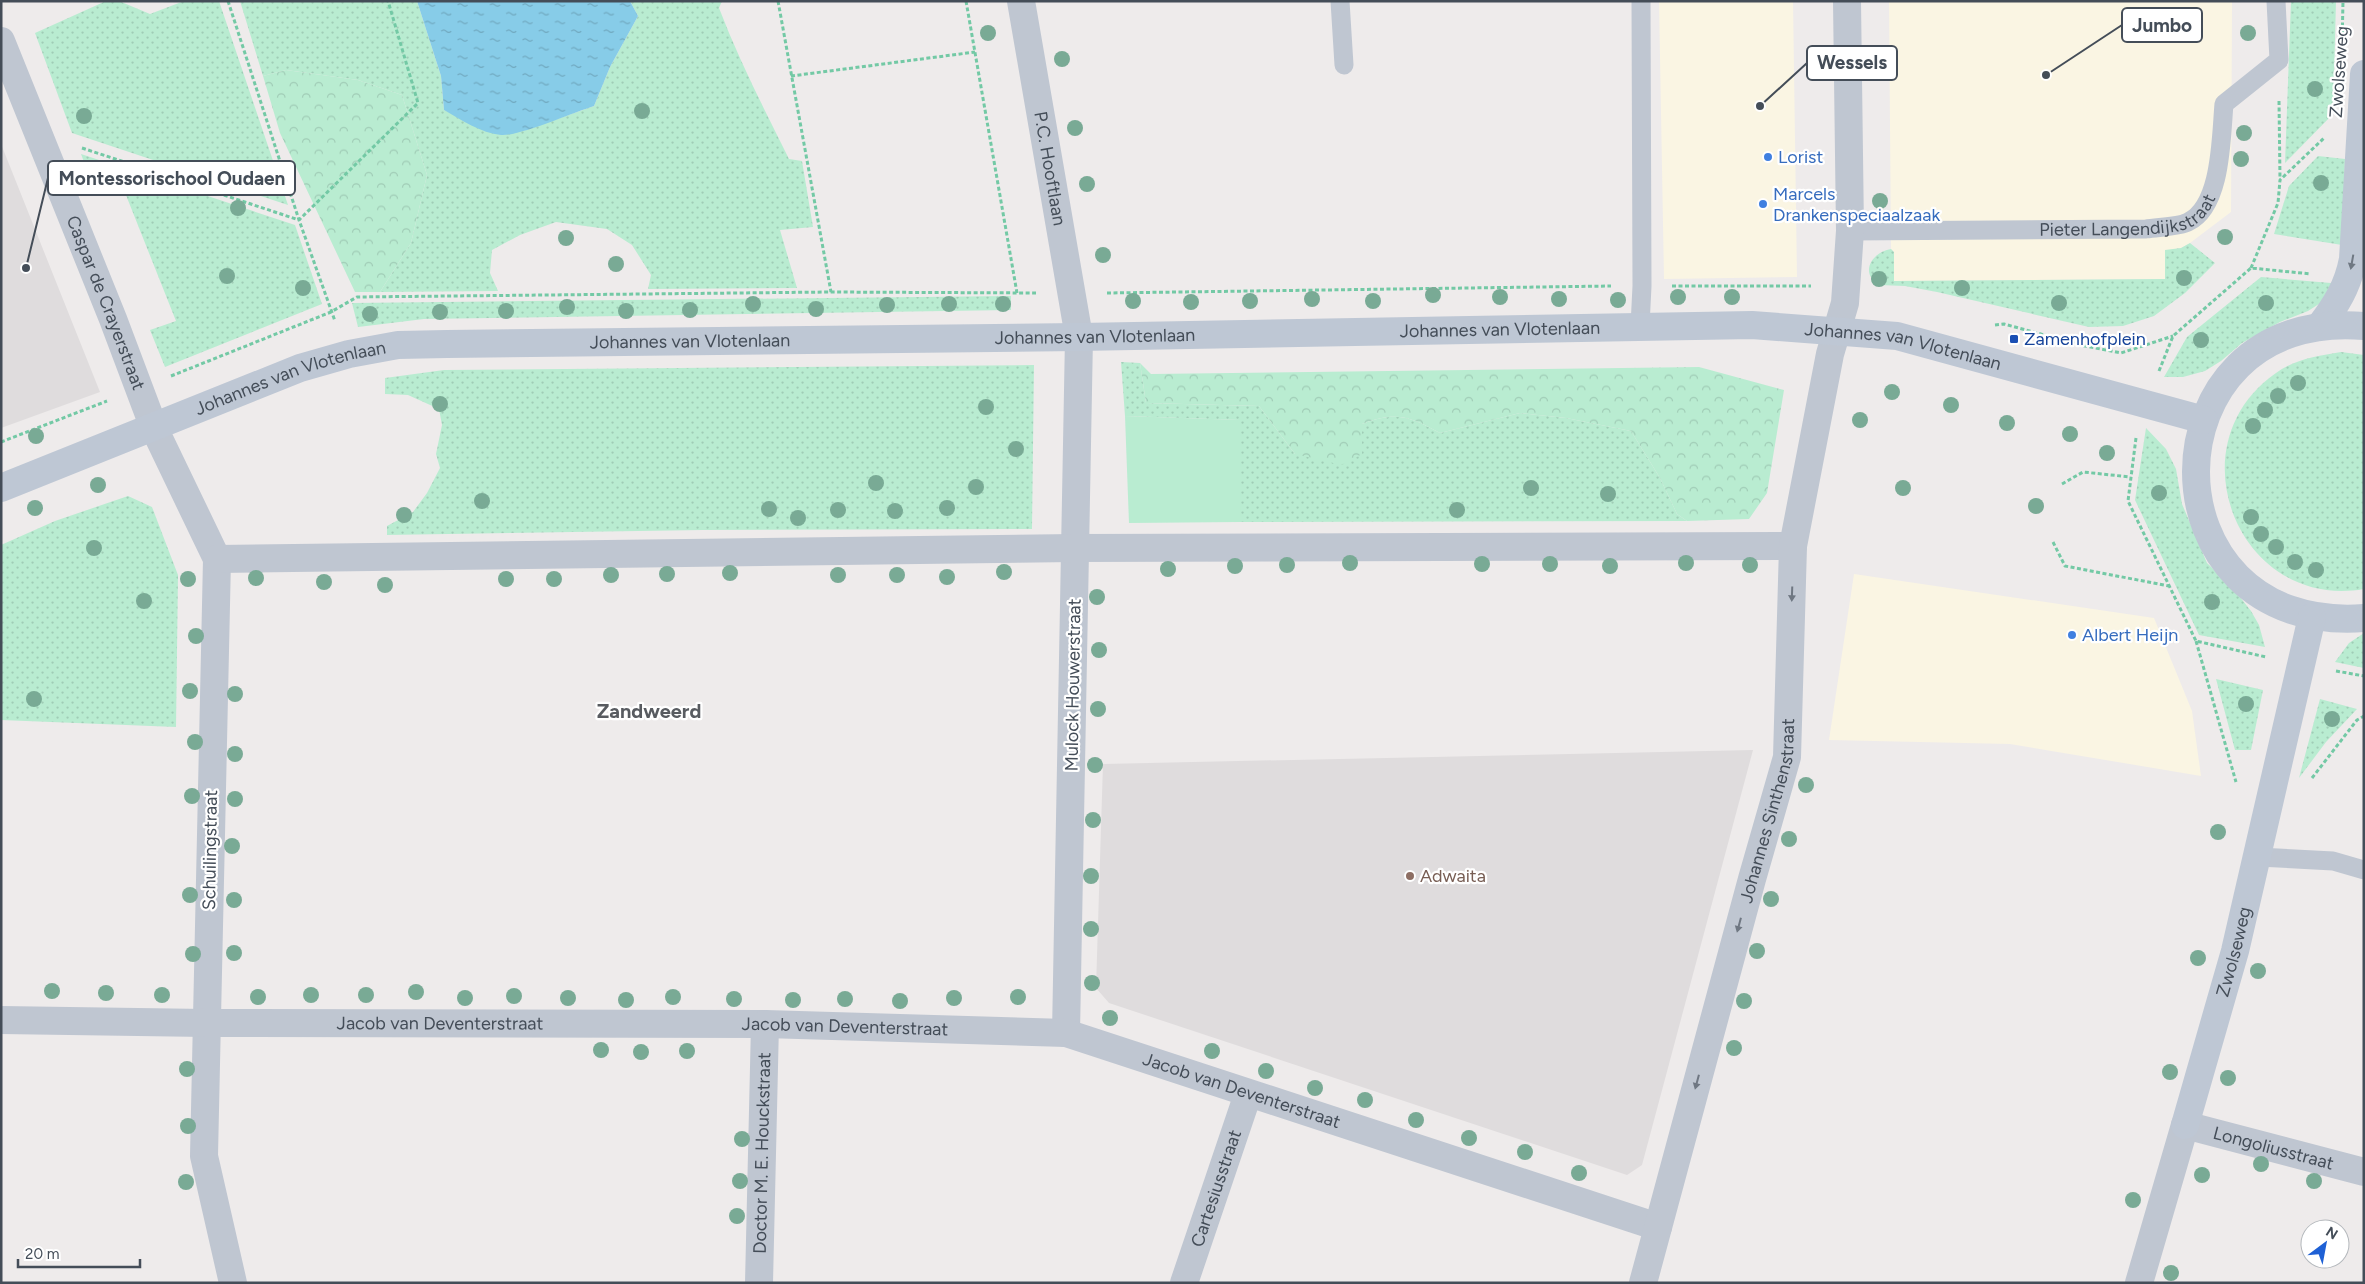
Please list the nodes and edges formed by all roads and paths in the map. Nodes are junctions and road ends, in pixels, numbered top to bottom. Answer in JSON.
{"nodes":[{"id":1,"x":228,"y":1,"type":"edge"},
{"id":2,"x":388,"y":1,"type":"edge"},
{"id":3,"x":778,"y":1,"type":"edge"},
{"id":4,"x":966,"y":1,"type":"edge"},
{"id":5,"x":1021,"y":1,"type":"edge"},
{"id":6,"x":1340,"y":1,"type":"edge"},
{"id":7,"x":1641,"y":1,"type":"edge"},
{"id":8,"x":1848,"y":1,"type":"edge"},
{"id":9,"x":2276,"y":1,"type":"edge"},
{"id":10,"x":2343,"y":1,"type":"edge"},
{"id":11,"x":1,"y":41,"type":"edge"},
{"id":12,"x":2342,"y":48,"type":"dead end"},
{"id":13,"x":975,"y":52,"type":"junction"},
{"id":14,"x":2279,"y":60,"type":"junction"},
{"id":15,"x":1344,"y":65,"type":"dead end"},
{"id":16,"x":2364,"y":74,"type":"edge"},
{"id":17,"x":791,"y":76,"type":"junction"},
{"id":18,"x":36,"y":133,"type":"junction"},
{"id":19,"x":2326,"y":135,"type":"dead end"},
{"id":20,"x":2280,"y":180,"type":"junction"},
{"id":21,"x":299,"y":220,"type":"junction"},
{"id":22,"x":1850,"y":231,"type":"junction"},
{"id":23,"x":2251,"y":268,"type":"dead end"},
{"id":24,"x":831,"y":292,"type":"dead end"},
{"id":25,"x":1017,"y":293,"type":"dead end"},
{"id":26,"x":1640,"y":326,"type":"junction"},
{"id":27,"x":2320,"y":326,"type":"junction"},
{"id":28,"x":2364,"y":326,"type":"edge"},
{"id":29,"x":1837,"y":331,"type":"junction"},
{"id":30,"x":1079,"y":337,"type":"junction"},
{"id":31,"x":349,"y":354,"type":"junction"},
{"id":32,"x":2204,"y":420,"type":"junction"},
{"id":33,"x":154,"y":428,"type":"junction"},
{"id":34,"x":2130,"y":477,"type":"dead end"},
{"id":35,"x":2062,"y":484,"type":"dead end"},
{"id":36,"x":1,"y":488,"type":"edge"},
{"id":37,"x":2053,"y":542,"type":"dead end"},
{"id":38,"x":1793,"y":546,"type":"junction"},
{"id":39,"x":1075,"y":548,"type":"junction"},
{"id":40,"x":217,"y":559,"type":"junction"},
{"id":41,"x":2169,"y":586,"type":"dead end"},
{"id":42,"x":2312,"y":617,"type":"junction"},
{"id":43,"x":2364,"y":618,"type":"edge"},
{"id":44,"x":2196,"y":641,"type":"dead end"},
{"id":45,"x":2239,"y":791,"type":"dead end"},
{"id":46,"x":2258,"y":857,"type":"junction"},
{"id":47,"x":2364,"y":870,"type":"edge"},
{"id":48,"x":1,"y":1020,"type":"edge"},
{"id":49,"x":206,"y":1023,"type":"junction"},
{"id":50,"x":765,"y":1024,"type":"junction"},
{"id":51,"x":1066,"y":1033,"type":"junction"},
{"id":52,"x":1248,"y":1094,"type":"junction"},
{"id":53,"x":2185,"y":1125,"type":"junction"},
{"id":54,"x":2364,"y":1172,"type":"edge"},
{"id":55,"x":1658,"y":1227,"type":"junction"},
{"id":56,"x":232,"y":1283,"type":"edge"},
{"id":57,"x":759,"y":1283,"type":"edge"},
{"id":58,"x":1184,"y":1283,"type":"edge"},
{"id":59,"x":1643,"y":1283,"type":"edge"},
{"id":60,"x":2139,"y":1283,"type":"edge"}],
"edges":[{"from":1,"to":21,"type":"path"},
{"from":2,"to":21,"type":"path"},
{"from":3,"to":17,"type":"path"},
{"from":4,"to":13,"type":"path"},
{"from":5,"to":30,"type":"street","name":"P.C. Hooftlaan"},
{"from":6,"to":15,"type":"lane"},
{"from":7,"to":26,"type":"lane"},
{"from":8,"to":22,"type":"street","name":"Johannes Sinthenstraat"},
{"from":9,"to":14,"type":"lane"},
{"from":10,"to":12,"type":"path","name":"Zwolseweg"},
{"from":11,"to":18,"type":"street","name":"Caspar de Crayerstraat"},
{"from":13,"to":17,"type":"path"},
{"from":13,"to":25,"type":"path"},
{"from":14,"to":20,"type":"path"},
{"from":14,"to":22,"type":"lane","name":"Pieter Langendijkstraat"},
{"from":16,"to":27,"type":"street","name":"Zwolseweg","one_way":true},
{"from":17,"to":24,"type":"path"},
{"from":18,"to":21,"type":"path"},
{"from":18,"to":33,"type":"street","name":"Caspar de Crayerstraat"},
{"from":19,"to":20,"type":"path","name":"Zwolseweg"},
{"from":20,"to":23,"type":"path"},
{"from":21,"to":31,"type":"path"},
{"from":22,"to":29,"type":"street","name":"Johannes Sinthenstraat"},
{"from":26,"to":29,"type":"street","name":"Johannes van Vlotenlaan"},
{"from":26,"to":30,"type":"street","name":"Johannes van Vlotenlaan"},
{"from":27,"to":28,"type":"street"},
{"from":27,"to":32,"type":"street"},
{"from":29,"to":32,"type":"street","name":"Johannes van Vlotenlaan"},
{"from":29,"to":38,"type":"street","name":"Johannes Sinthenstraat"},
{"from":30,"to":31,"type":"street","name":"Johannes van Vlotenlaan"},
{"from":30,"to":39,"type":"street","name":"Mulock Houwerstraat"},
{"from":31,"to":33,"type":"street","name":"Johannes van Vlotenlaan"},
{"from":32,"to":42,"type":"street"},
{"from":33,"to":36,"type":"street","name":"Johannes van Vlotenlaan"},
{"from":33,"to":40,"type":"street","name":"Schuilingstraat"},
{"from":34,"to":35,"type":"path"},
{"from":37,"to":41,"type":"path"},
{"from":38,"to":39,"type":"street"},
{"from":38,"to":55,"type":"street","name":"Johannes Sinthenstraat","one_way":true},
{"from":39,"to":40,"type":"street"},
{"from":39,"to":51,"type":"street","name":"Mulock Houwerstraat"},
{"from":40,"to":49,"type":"street","name":"Schuilingstraat"},
{"from":42,"to":43,"type":"street"},
{"from":42,"to":46,"type":"street","name":"Zwolseweg"},
{"from":44,"to":45,"type":"path"},
{"from":46,"to":47,"type":"lane"},
{"from":46,"to":53,"type":"street","name":"Zwolseweg"},
{"from":48,"to":49,"type":"street","name":"Jacob van Deventerstraat"},
{"from":49,"to":50,"type":"street","name":"Jacob van Deventerstraat"},
{"from":49,"to":56,"type":"street","name":"Schuilingstraat"},
{"from":50,"to":51,"type":"street","name":"Jacob van Deventerstraat"},
{"from":50,"to":57,"type":"street","name":"Doctor M. E. Houckstraat"},
{"from":51,"to":52,"type":"street","name":"Jacob van Deventerstraat"},
{"from":52,"to":55,"type":"street","name":"Jacob van Deventerstraat"},
{"from":52,"to":58,"type":"street","name":"Cartesiusstraat"},
{"from":53,"to":54,"type":"street","name":"Longoliusstraat"},
{"from":53,"to":60,"type":"street","name":"Zwolseweg"},
{"from":55,"to":59,"type":"street","name":"Johannes Sinthenstraat"}]}
